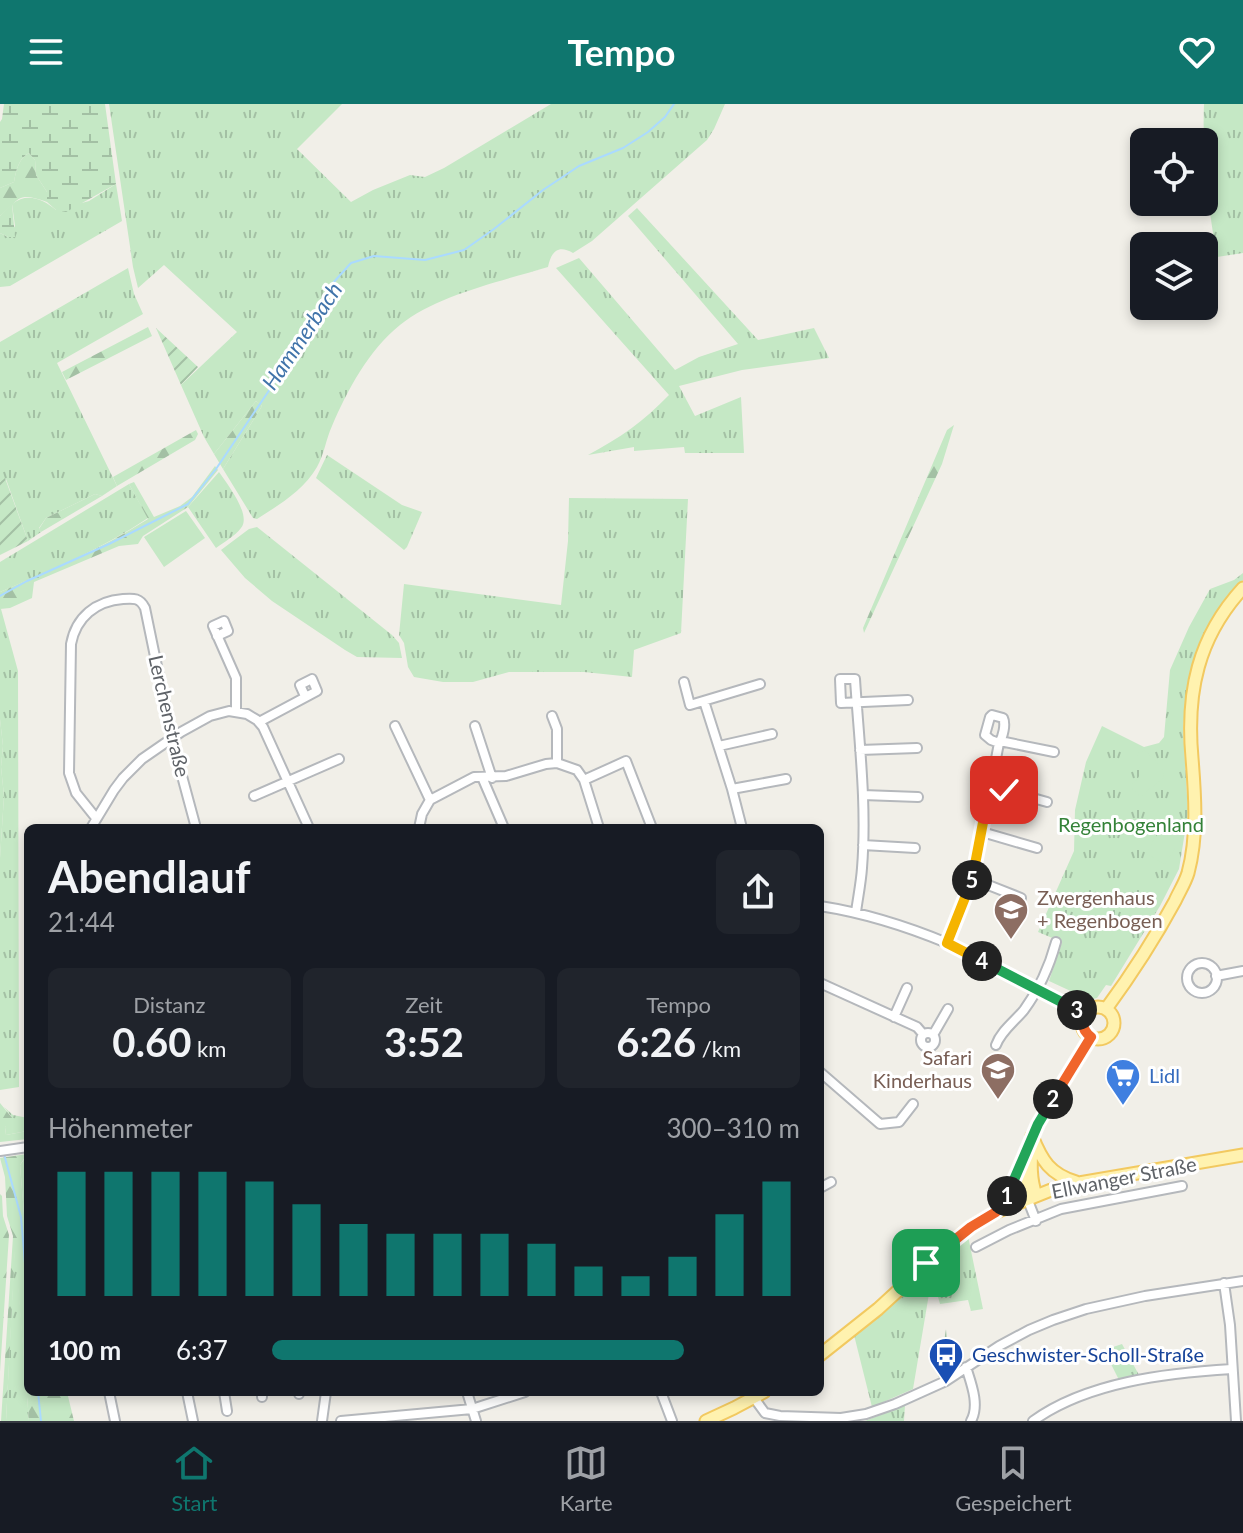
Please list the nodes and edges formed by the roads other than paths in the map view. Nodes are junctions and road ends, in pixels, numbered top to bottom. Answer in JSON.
{"nodes":[{"id":1,"x":1243,"y":588,"type":"edge"},
{"id":2,"x":217,"y":636,"type":"dead end"},
{"id":3,"x":684,"y":682,"type":"dead end"},
{"id":4,"x":760,"y":684,"type":"dead end"},
{"id":5,"x":305,"y":696,"type":"dead end"},
{"id":6,"x":908,"y":700,"type":"dead end"},
{"id":7,"x":704,"y":701,"type":"junction"},
{"id":8,"x":236,"y":711,"type":"junction"},
{"id":9,"x":552,"y":716,"type":"dead end"},
{"id":10,"x":259,"y":722,"type":"junction"},
{"id":11,"x":395,"y":726,"type":"dead end"},
{"id":12,"x":475,"y":726,"type":"dead end"},
{"id":13,"x":772,"y":734,"type":"dead end"},
{"id":14,"x":172,"y":739,"type":"junction"},
{"id":15,"x":719,"y":746,"type":"junction"},
{"id":16,"x":917,"y":748,"type":"dead end"},
{"id":17,"x":860,"y":750,"type":"junction"},
{"id":18,"x":1054,"y":752,"type":"dead end"},
{"id":19,"x":339,"y":759,"type":"dead end"},
{"id":20,"x":557,"y":763,"type":"junction"},
{"id":21,"x":482,"y":777,"type":"junction"},
{"id":22,"x":492,"y":778,"type":"junction"},
{"id":23,"x":786,"y":779,"type":"dead end"},
{"id":24,"x":584,"y":780,"type":"junction"},
{"id":25,"x":288,"y":781,"type":"junction"},
{"id":26,"x":990,"y":786,"type":"junction"},
{"id":27,"x":732,"y":789,"type":"junction"},
{"id":28,"x":863,"y":795,"type":"junction"},
{"id":29,"x":254,"y":796,"type":"dead end"},
{"id":30,"x":918,"y":797,"type":"dead end"},
{"id":31,"x":430,"y":800,"type":"junction"},
{"id":32,"x":1047,"y":802,"type":"dead end"},
{"id":33,"x":96,"y":818,"type":"junction"},
{"id":34,"x":93,"y":824,"type":"edge"},
{"id":35,"x":195,"y":824,"type":"edge"},
{"id":36,"x":307,"y":824,"type":"edge"},
{"id":37,"x":420,"y":824,"type":"edge"},
{"id":38,"x":502,"y":824,"type":"edge"},
{"id":39,"x":598,"y":824,"type":"edge"},
{"id":40,"x":650,"y":824,"type":"edge"},
{"id":41,"x":741,"y":824,"type":"edge"},
{"id":42,"x":982,"y":832,"type":"junction"},
{"id":43,"x":863,"y":845,"type":"junction"},
{"id":44,"x":915,"y":848,"type":"dead end"},
{"id":45,"x":1037,"y":848,"type":"dead end"},
{"id":46,"x":973,"y":879,"type":"junction"},
{"id":47,"x":1021,"y":898,"type":"dead end"},
{"id":48,"x":824,"y":907,"type":"edge"},
{"id":49,"x":856,"y":912,"type":"junction"},
{"id":50,"x":1056,"y":942,"type":"dead end"},
{"id":51,"x":947,"y":943,"type":"junction"},
{"id":52,"x":1243,"y":971,"type":"edge"},
{"id":53,"x":1216,"y":976,"type":"dead end"},
{"id":54,"x":824,"y":985,"type":"edge"},
{"id":55,"x":907,"y":988,"type":"dead end"},
{"id":56,"x":1038,"y":990,"type":"junction"},
{"id":57,"x":948,"y":1009,"type":"dead end"},
{"id":58,"x":1106,"y":1009,"type":"junction"},
{"id":59,"x":1085,"y":1014,"type":"junction"},
{"id":60,"x":894,"y":1017,"type":"junction"},
{"id":61,"x":1091,"y":1037,"type":"junction"},
{"id":62,"x":996,"y":1045,"type":"dead end"},
{"id":63,"x":824,"y":1075,"type":"edge"},
{"id":64,"x":913,"y":1104,"type":"dead end"},
{"id":65,"x":1032,"y":1136,"type":"junction"},
{"id":66,"x":24,"y":1148,"type":"edge"},
{"id":67,"x":0,"y":1151,"type":"edge"},
{"id":68,"x":1025,"y":1154,"type":"junction"},
{"id":69,"x":1243,"y":1155,"type":"edge"},
{"id":70,"x":831,"y":1182,"type":"dead end"},
{"id":71,"x":1079,"y":1183,"type":"junction"},
{"id":72,"x":824,"y":1186,"type":"edge"},
{"id":73,"x":1182,"y":1186,"type":"dead end"},
{"id":74,"x":1032,"y":1197,"type":"junction"},
{"id":75,"x":996,"y":1212,"type":"junction"},
{"id":76,"x":1036,"y":1221,"type":"junction"},
{"id":77,"x":976,"y":1247,"type":"dead end"},
{"id":78,"x":1243,"y":1281,"type":"edge"},
{"id":79,"x":1224,"y":1283,"type":"junction"},
{"id":80,"x":824,"y":1352,"type":"edge"},
{"id":81,"x":966,"y":1367,"type":"junction"},
{"id":82,"x":1232,"y":1369,"type":"junction"},
{"id":83,"x":110,"y":1396,"type":"edge"},
{"id":84,"x":188,"y":1396,"type":"edge"},
{"id":85,"x":225,"y":1396,"type":"edge"},
{"id":86,"x":325,"y":1396,"type":"edge"},
{"id":87,"x":468,"y":1396,"type":"edge"},
{"id":88,"x":513,"y":1396,"type":"edge"},
{"id":89,"x":663,"y":1396,"type":"edge"},
{"id":90,"x":757,"y":1396,"type":"edge"},
{"id":91,"x":759,"y":1396,"type":"edge"},
{"id":92,"x":472,"y":1409,"type":"junction"},
{"id":93,"x":227,"y":1411,"type":"dead end"},
{"id":94,"x":410,"y":1417,"type":"edge"},
{"id":95,"x":841,"y":1419,"type":"edge"},
{"id":96,"x":115,"y":1421,"type":"edge"},
{"id":97,"x":193,"y":1421,"type":"edge"},
{"id":98,"x":322,"y":1421,"type":"edge"},
{"id":99,"x":341,"y":1421,"type":"edge"},
{"id":100,"x":476,"y":1421,"type":"edge"},
{"id":101,"x":672,"y":1421,"type":"edge"},
{"id":102,"x":706,"y":1421,"type":"edge"},
{"id":103,"x":971,"y":1421,"type":"edge"},
{"id":104,"x":1033,"y":1421,"type":"edge"},
{"id":105,"x":1236,"y":1421,"type":"edge"}],
"edges":[{"from":1,"to":58,"type":"main road"},
{"from":2,"to":8,"type":"street"},
{"from":3,"to":7,"type":"street"},
{"from":4,"to":7,"type":"street"},
{"from":5,"to":10,"type":"street"},
{"from":6,"to":17,"type":"street"},
{"from":7,"to":15,"type":"street"},
{"from":8,"to":10,"type":"street"},
{"from":8,"to":14,"type":"street"},
{"from":9,"to":20,"type":"street"},
{"from":10,"to":25,"type":"street"},
{"from":11,"to":31,"type":"street"},
{"from":12,"to":22,"type":"street"},
{"from":13,"to":15,"type":"street"},
{"from":14,"to":33,"type":"street"},
{"from":14,"to":33,"type":"street","name":"Lerchenstraße"},
{"from":14,"to":35,"type":"street","name":"Lerchenstraße"},
{"from":15,"to":27,"type":"street"},
{"from":16,"to":17,"type":"street"},
{"from":17,"to":28,"type":"street"},
{"from":18,"to":26,"type":"street"},
{"from":19,"to":25,"type":"street"},
{"from":20,"to":22,"type":"street"},
{"from":20,"to":24,"type":"street"},
{"from":21,"to":22,"type":"street"},
{"from":21,"to":31,"type":"street"},
{"from":21,"to":38,"type":"street"},
{"from":23,"to":27,"type":"street"},
{"from":24,"to":39,"type":"street"},
{"from":24,"to":40,"type":"street"},
{"from":25,"to":29,"type":"street"},
{"from":25,"to":36,"type":"street"},
{"from":26,"to":32,"type":"street"},
{"from":26,"to":42,"type":"street"},
{"from":27,"to":41,"type":"street"},
{"from":28,"to":30,"type":"street"},
{"from":28,"to":43,"type":"street"},
{"from":31,"to":37,"type":"street"},
{"from":33,"to":34,"type":"street"},
{"from":42,"to":45,"type":"street"},
{"from":42,"to":46,"type":"street"},
{"from":43,"to":44,"type":"street"},
{"from":43,"to":49,"type":"street"},
{"from":46,"to":47,"type":"street"},
{"from":46,"to":51,"type":"street"},
{"from":48,"to":49,"type":"street"},
{"from":49,"to":51,"type":"street"},
{"from":50,"to":56,"type":"street"},
{"from":51,"to":56,"type":"street"},
{"from":52,"to":53,"type":"street"},
{"from":54,"to":60,"type":"street"},
{"from":55,"to":60,"type":"street"},
{"from":56,"to":59,"type":"street"},
{"from":56,"to":62,"type":"street"},
{"from":57,"to":60,"type":"street"},
{"from":58,"to":59,"type":"main road"},
{"from":58,"to":61,"type":"main road"},
{"from":59,"to":61,"type":"main road"},
{"from":61,"to":65,"type":"main road"},
{"from":63,"to":64,"type":"street"},
{"from":65,"to":68,"type":"main road"},
{"from":65,"to":71,"type":"main road"},
{"from":65,"to":74,"type":"main road"},
{"from":66,"to":67,"type":"street"},
{"from":68,"to":74,"type":"main road"},
{"from":68,"to":75,"type":"main road"},
{"from":69,"to":71,"type":"main road","name":"Ellwanger Straße"},
{"from":70,"to":72,"type":"street"},
{"from":71,"to":74,"type":"main road","name":"Ellwanger Straße"},
{"from":73,"to":76,"type":"street"},
{"from":74,"to":75,"type":"main road","name":"Ellwanger Straße"},
{"from":74,"to":76,"type":"street"},
{"from":75,"to":80,"type":"main road","name":"Ellwanger Straße"},
{"from":76,"to":77,"type":"street"},
{"from":78,"to":79,"type":"street"},
{"from":79,"to":81,"type":"street"},
{"from":79,"to":82,"type":"street"},
{"from":81,"to":95,"type":"street"},
{"from":81,"to":103,"type":"street"},
{"from":82,"to":104,"type":"street"},
{"from":82,"to":105,"type":"street"},
{"from":83,"to":96,"type":"street"},
{"from":84,"to":97,"type":"street"},
{"from":85,"to":93,"type":"street"},
{"from":86,"to":98,"type":"street"},
{"from":87,"to":92,"type":"street"},
{"from":88,"to":92,"type":"street"},
{"from":89,"to":101,"type":"street"},
{"from":90,"to":102,"type":"main road"},
{"from":91,"to":95,"type":"street"},
{"from":92,"to":94,"type":"street"},
{"from":92,"to":100,"type":"street"},
{"from":94,"to":99,"type":"street"}]}
